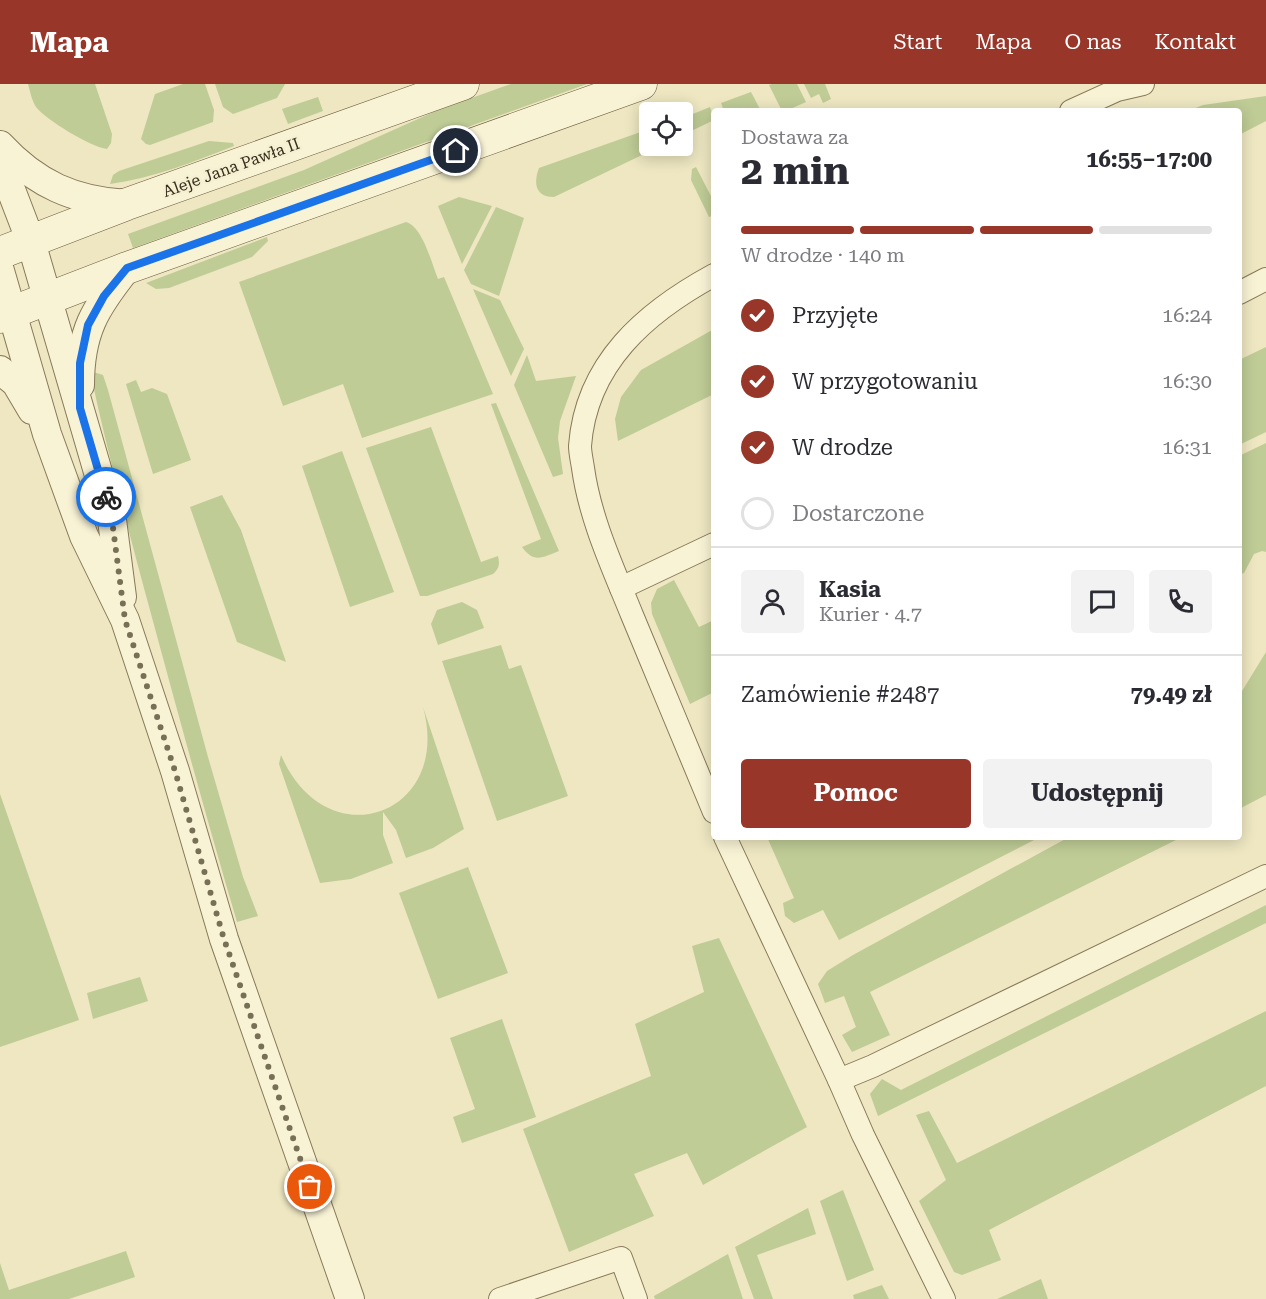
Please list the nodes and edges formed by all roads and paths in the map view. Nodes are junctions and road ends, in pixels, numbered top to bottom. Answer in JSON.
{"nodes":[{"id":1,"x":463,"y":84,"type":"edge"},
{"id":2,"x":641,"y":84,"type":"edge"},
{"id":3,"x":1143,"y":84,"type":"edge"},
{"id":4,"x":1078,"y":108,"type":"edge"},
{"id":5,"x":0,"y":145,"type":"edge"},
{"id":6,"x":0,"y":161,"type":"edge"},
{"id":7,"x":128,"y":204,"type":"junction"},
{"id":8,"x":31,"y":242,"type":"junction"},
{"id":9,"x":0,"y":254,"type":"edge"},
{"id":10,"x":127,"y":268,"type":"junction"},
{"id":11,"x":0,"y":271,"type":"edge"},
{"id":12,"x":711,"y":277,"type":"edge"},
{"id":13,"x":1266,"y":279,"type":"edge"},
{"id":14,"x":1242,"y":291,"type":"edge"},
{"id":15,"x":48,"y":298,"type":"junction"},
{"id":16,"x":6,"y":315,"type":"edge"},
{"id":17,"x":0,"y":370,"type":"edge"},
{"id":18,"x":80,"y":408,"type":"junction"},
{"id":19,"x":47,"y":434,"type":"junction"},
{"id":20,"x":711,"y":545,"type":"edge"},
{"id":21,"x":621,"y":588,"type":"junction"},
{"id":22,"x":125,"y":620,"type":"junction"},
{"id":23,"x":711,"y":805,"type":"edge"},
{"id":24,"x":726,"y":840,"type":"edge"},
{"id":25,"x":1266,"y":876,"type":"edge"},
{"id":26,"x":839,"y":1080,"type":"junction"},
{"id":27,"x":350,"y":1299,"type":"edge"},
{"id":28,"x":500,"y":1299,"type":"edge"},
{"id":29,"x":636,"y":1299,"type":"edge"},
{"id":30,"x":944,"y":1299,"type":"edge"}],
"edges":[{"from":1,"to":7,"type":"main road","name":"Aleje Jana Pawła II"},
{"from":2,"to":10,"type":"main road"},
{"from":3,"to":4,"type":"street"},
{"from":5,"to":7,"type":"street"},
{"from":6,"to":8,"type":"street"},
{"from":7,"to":8,"type":"main road","name":"Aleje Jana Pawła II"},
{"from":8,"to":9,"type":"main road","name":"Aleje Jana Pawła II"},
{"from":8,"to":15,"type":"street"},
{"from":10,"to":15,"type":"main road"},
{"from":10,"to":18,"type":"street"},
{"from":11,"to":16,"type":"street"},
{"from":12,"to":21,"type":"street"},
{"from":13,"to":14,"type":"street"},
{"from":15,"to":16,"type":"main road"},
{"from":15,"to":18,"type":"street"},
{"from":16,"to":19,"type":"street"},
{"from":17,"to":19,"type":"street"},
{"from":18,"to":22,"type":"street"},
{"from":19,"to":22,"type":"street"},
{"from":20,"to":21,"type":"street"},
{"from":21,"to":23,"type":"street"},
{"from":22,"to":27,"type":"street"},
{"from":24,"to":26,"type":"street"},
{"from":25,"to":26,"type":"street"},
{"from":26,"to":30,"type":"street"},
{"from":28,"to":29,"type":"street"}]}
